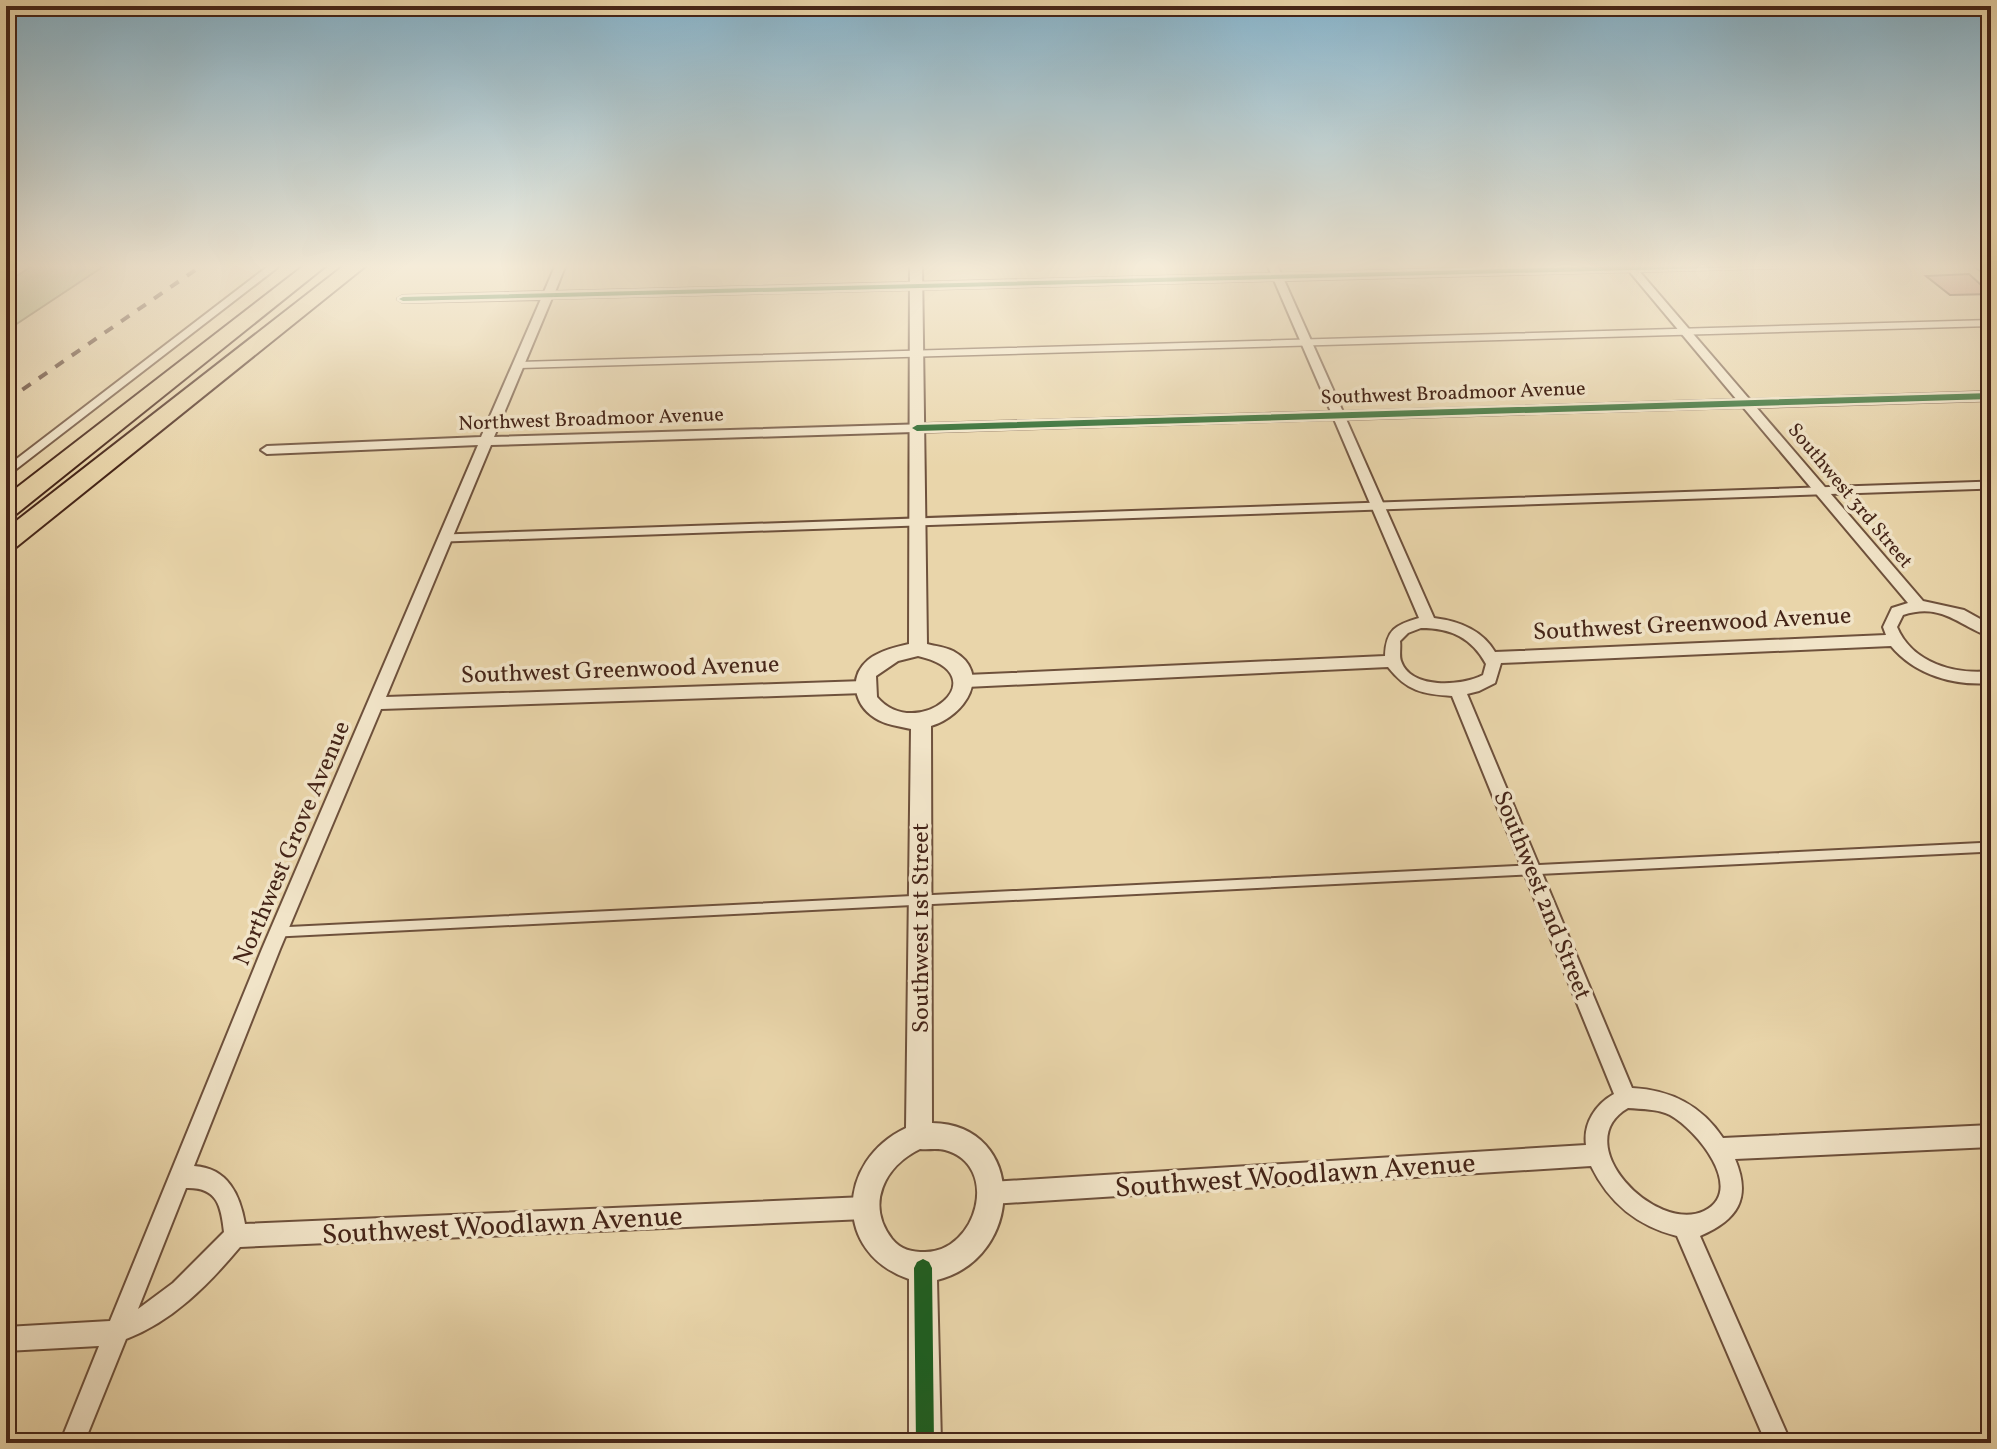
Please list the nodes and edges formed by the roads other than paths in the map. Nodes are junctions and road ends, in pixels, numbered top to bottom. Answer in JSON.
{"nodes":[{"id":1,"x":1686,"y":331,"type":"edge"},
{"id":2,"x":189,"y":332,"type":"edge"},
{"id":3,"x":232,"y":332,"type":"edge"},
{"id":4,"x":272,"y":332,"type":"edge"},
{"id":5,"x":533,"y":332,"type":"edge"},
{"id":6,"x":917,"y":332,"type":"edge"},
{"id":7,"x":1302,"y":332,"type":"edge"},
{"id":8,"x":1665,"y":332,"type":"edge"},
{"id":9,"x":1306,"y":342,"type":"junction"},
{"id":10,"x":917,"y":353,"type":"junction"},
{"id":11,"x":519,"y":365,"type":"junction"},
{"id":12,"x":1991,"y":396,"type":"edge"},
{"id":13,"x":1747,"y":403,"type":"junction"},
{"id":14,"x":1338,"y":416,"type":"junction"},
{"id":15,"x":917,"y":428,"type":"junction"},
{"id":16,"x":487,"y":441,"type":"junction"},
{"id":17,"x":267,"y":450,"type":"dead end"},
{"id":18,"x":6,"y":473,"type":"edge"},
{"id":19,"x":1991,"y":485,"type":"edge"},
{"id":20,"x":1822,"y":491,"type":"junction"},
{"id":21,"x":1377,"y":505,"type":"junction"},
{"id":22,"x":6,"y":509,"type":"edge"},
{"id":23,"x":917,"y":523,"type":"junction"},
{"id":24,"x":446,"y":538,"type":"junction"},
{"id":25,"x":6,"y":542,"type":"edge"},
{"id":26,"x":1918,"y":605,"type":"junction"},
{"id":27,"x":1429,"y":623,"type":"junction"},
{"id":28,"x":1991,"y":632,"type":"edge"},
{"id":29,"x":1895,"y":640,"type":"junction"},
{"id":30,"x":918,"y":649,"type":"junction"},
{"id":31,"x":1492,"y":658,"type":"junction"},
{"id":32,"x":1393,"y":661,"type":"junction"},
{"id":33,"x":966,"y":681,"type":"junction"},
{"id":34,"x":1988,"y":682,"type":"edge"},
{"id":35,"x":864,"y":687,"type":"junction"},
{"id":36,"x":1458,"y":692,"type":"junction"},
{"id":37,"x":377,"y":703,"type":"junction"},
{"id":38,"x":921,"y":721,"type":"junction"},
{"id":39,"x":1991,"y":847,"type":"edge"},
{"id":40,"x":1533,"y":870,"type":"junction"},
{"id":41,"x":920,"y":900,"type":"junction"},
{"id":42,"x":278,"y":932,"type":"junction"},
{"id":43,"x":1626,"y":1098,"type":"junction"},
{"id":44,"x":919,"y":1136,"type":"junction"},
{"id":45,"x":1991,"y":1136,"type":"edge"},
{"id":46,"x":1720,"y":1149,"type":"junction"},
{"id":47,"x":1598,"y":1155,"type":"junction"},
{"id":48,"x":179,"y":1177,"type":"junction"},
{"id":49,"x":991,"y":1193,"type":"junction"},
{"id":50,"x":865,"y":1208,"type":"junction"},
{"id":51,"x":1684,"y":1226,"type":"junction"},
{"id":52,"x":235,"y":1236,"type":"junction"},
{"id":53,"x":923,"y":1268,"type":"junction"},
{"id":54,"x":117,"y":1331,"type":"junction"},
{"id":55,"x":6,"y":1339,"type":"edge"},
{"id":56,"x":72,"y":1443,"type":"edge"},
{"id":57,"x":925,"y":1443,"type":"edge"},
{"id":58,"x":1779,"y":1443,"type":"edge"}],
"edges":[{"from":1,"to":13,"type":"street","name":"Southwest 3rd Street"},
{"from":2,"to":18,"type":"street"},
{"from":3,"to":22,"type":"highway"},
{"from":4,"to":25,"type":"highway"},
{"from":5,"to":11,"type":"street","name":"Northwest Grove Avenue"},
{"from":6,"to":10,"type":"street"},
{"from":7,"to":9,"type":"street"},
{"from":8,"to":9,"type":"lane"},
{"from":9,"to":10,"type":"lane"},
{"from":9,"to":14,"type":"street"},
{"from":10,"to":11,"type":"lane"},
{"from":10,"to":15,"type":"street"},
{"from":11,"to":16,"type":"street","name":"Northwest Grove Avenue"},
{"from":12,"to":13,"type":"street","name":"Southwest Broadmoor Avenue"},
{"from":13,"to":14,"type":"street","name":"Southwest Broadmoor Avenue"},
{"from":13,"to":20,"type":"street","name":"Southwest 3rd Street"},
{"from":14,"to":15,"type":"street","name":"Southwest Broadmoor Avenue"},
{"from":14,"to":21,"type":"street"},
{"from":15,"to":16,"type":"street","name":"Northwest Broadmoor Avenue"},
{"from":15,"to":23,"type":"street"},
{"from":16,"to":17,"type":"street","name":"Northwest Broadmoor Avenue"},
{"from":16,"to":24,"type":"street","name":"Northwest Grove Avenue"},
{"from":19,"to":20,"type":"lane"},
{"from":20,"to":21,"type":"lane"},
{"from":20,"to":26,"type":"street","name":"Southwest 3rd Street"},
{"from":21,"to":23,"type":"lane"},
{"from":21,"to":27,"type":"street"},
{"from":23,"to":24,"type":"lane"},
{"from":23,"to":30,"type":"street"},
{"from":24,"to":37,"type":"street","name":"Northwest Grove Avenue"},
{"from":26,"to":28,"type":"street"},
{"from":26,"to":29,"type":"street"},
{"from":27,"to":31,"type":"street"},
{"from":27,"to":32,"type":"street"},
{"from":29,"to":31,"type":"street","name":"Southwest Greenwood Avenue"},
{"from":29,"to":34,"type":"street"},
{"from":30,"to":33,"type":"street"},
{"from":30,"to":35,"type":"street"},
{"from":31,"to":36,"type":"street"},
{"from":32,"to":33,"type":"street"},
{"from":32,"to":36,"type":"street"},
{"from":33,"to":38,"type":"street"},
{"from":35,"to":37,"type":"street","name":"Southwest Greenwood Avenue"},
{"from":35,"to":38,"type":"street"},
{"from":36,"to":40,"type":"street","name":"Southwest 2nd Street"},
{"from":37,"to":42,"type":"street","name":"Northwest Grove Avenue"},
{"from":38,"to":41,"type":"street","name":"Southwest 1st Street"},
{"from":39,"to":40,"type":"lane"},
{"from":40,"to":41,"type":"lane"},
{"from":40,"to":43,"type":"street","name":"Southwest 2nd Street"},
{"from":41,"to":42,"type":"lane"},
{"from":41,"to":44,"type":"street","name":"Southwest 1st Street"},
{"from":42,"to":48,"type":"street","name":"Northwest Grove Avenue"},
{"from":43,"to":46,"type":"street"},
{"from":43,"to":47,"type":"street"},
{"from":44,"to":49,"type":"street"},
{"from":44,"to":50,"type":"street"},
{"from":45,"to":46,"type":"street"},
{"from":46,"to":51,"type":"street"},
{"from":47,"to":49,"type":"street","name":"Southwest Woodlawn Avenue"},
{"from":47,"to":51,"type":"street"},
{"from":48,"to":52,"type":"street"},
{"from":48,"to":54,"type":"street","name":"Northwest Grove Avenue"},
{"from":49,"to":53,"type":"street"},
{"from":50,"to":52,"type":"street","name":"Southwest Woodlawn Avenue"},
{"from":50,"to":53,"type":"street"},
{"from":51,"to":58,"type":"street"},
{"from":52,"to":54,"type":"street"},
{"from":53,"to":57,"type":"street"},
{"from":54,"to":55,"type":"street"},
{"from":54,"to":56,"type":"street","name":"Northwest Grove Avenue"}]}
